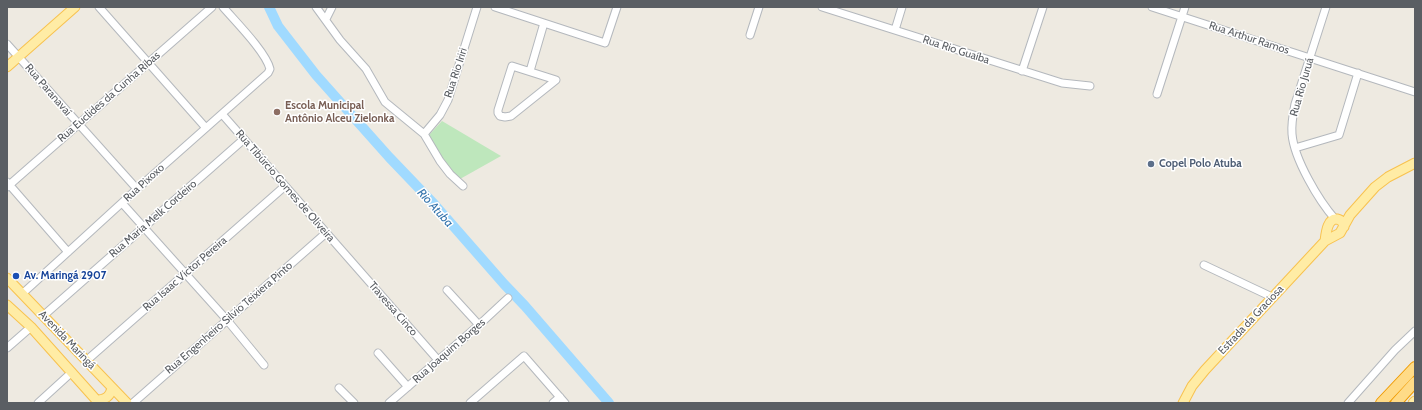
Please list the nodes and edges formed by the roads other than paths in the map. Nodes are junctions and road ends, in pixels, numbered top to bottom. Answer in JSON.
{"nodes":[{"id":1,"x":75,"y":7,"type":"edge"},
{"id":2,"x":99,"y":7,"type":"edge"},
{"id":3,"x":212,"y":7,"type":"edge"},
{"id":4,"x":223,"y":7,"type":"edge"},
{"id":5,"x":316,"y":7,"type":"edge"},
{"id":6,"x":332,"y":7,"type":"edge"},
{"id":7,"x":477,"y":7,"type":"edge"},
{"id":8,"x":495,"y":7,"type":"edge"},
{"id":9,"x":617,"y":7,"type":"edge"},
{"id":10,"x":759,"y":7,"type":"edge"},
{"id":11,"x":822,"y":7,"type":"edge"},
{"id":12,"x":902,"y":7,"type":"edge"},
{"id":13,"x":1043,"y":7,"type":"edge"},
{"id":14,"x":1152,"y":7,"type":"edge"},
{"id":15,"x":1184,"y":7,"type":"edge"},
{"id":16,"x":1326,"y":7,"type":"edge"},
{"id":17,"x":1182,"y":16,"type":"junction"},
{"id":18,"x":326,"y":19,"type":"junction"},
{"id":19,"x":544,"y":23,"type":"junction"},
{"id":20,"x":895,"y":30,"type":"junction"},
{"id":21,"x":750,"y":35,"type":"dead end"},
{"id":22,"x":7,"y":44,"type":"edge"},
{"id":23,"x":19,"y":57,"type":"junction"},
{"id":24,"x":1310,"y":58,"type":"junction"},
{"id":25,"x":148,"y":62,"type":"junction"},
{"id":26,"x":7,"y":67,"type":"edge"},
{"id":27,"x":530,"y":71,"type":"junction"},
{"id":28,"x":1022,"y":71,"type":"junction"},
{"id":29,"x":1358,"y":73,"type":"junction"},
{"id":30,"x":1090,"y":86,"type":"dead end"},
{"id":31,"x":1415,"y":92,"type":"edge"},
{"id":32,"x":1157,"y":94,"type":"dead end"},
{"id":33,"x":222,"y":114,"type":"junction"},
{"id":34,"x":78,"y":124,"type":"junction"},
{"id":35,"x":206,"y":128,"type":"junction"},
{"id":36,"x":424,"y":134,"type":"junction"},
{"id":37,"x":244,"y":139,"type":"junction"},
{"id":38,"x":1295,"y":148,"type":"junction"},
{"id":39,"x":1415,"y":164,"type":"edge"},
{"id":40,"x":8,"y":184,"type":"edge"},
{"id":41,"x":285,"y":186,"type":"junction"},
{"id":42,"x":463,"y":186,"type":"dead end"},
{"id":43,"x":137,"y":189,"type":"junction"},
{"id":44,"x":122,"y":203,"type":"junction"},
{"id":45,"x":1335,"y":225,"type":"junction"},
{"id":46,"x":145,"y":226,"type":"junction"},
{"id":47,"x":326,"y":233,"type":"junction"},
{"id":48,"x":68,"y":252,"type":"junction"},
{"id":49,"x":349,"y":258,"type":"joint"},
{"id":50,"x":1204,"y":265,"type":"dead end"},
{"id":51,"x":186,"y":274,"type":"junction"},
{"id":52,"x":7,"y":278,"type":"edge"},
{"id":53,"x":446,"y":290,"type":"dead end"},
{"id":54,"x":22,"y":294,"type":"junction"},
{"id":55,"x":508,"y":298,"type":"dead end"},
{"id":56,"x":1272,"y":298,"type":"junction"},
{"id":57,"x":7,"y":305,"type":"edge"},
{"id":58,"x":43,"y":316,"type":"junction"},
{"id":59,"x":227,"y":320,"type":"junction"},
{"id":60,"x":479,"y":325,"type":"junction"},
{"id":61,"x":31,"y":327,"type":"junction"},
{"id":62,"x":1415,"y":331,"type":"edge"},
{"id":63,"x":60,"y":334,"type":"junction"},
{"id":64,"x":48,"y":345,"type":"junction"},
{"id":65,"x":7,"y":348,"type":"edge"},
{"id":66,"x":378,"y":353,"type":"dead end"},
{"id":67,"x":438,"y":360,"type":"junction"},
{"id":68,"x":86,"y":361,"type":"junction"},
{"id":69,"x":264,"y":365,"type":"dead end"},
{"id":70,"x":1415,"y":367,"type":"edge"},
{"id":71,"x":72,"y":372,"type":"junction"},
{"id":72,"x":1415,"y":382,"type":"edge"},
{"id":73,"x":408,"y":387,"type":"junction"},
{"id":74,"x":112,"y":388,"type":"junction"},
{"id":75,"x":339,"y":388,"type":"dead end"},
{"id":76,"x":562,"y":400,"type":"edge"},
{"id":77,"x":97,"y":401,"type":"edge"},
{"id":78,"x":38,"y":403,"type":"edge"},
{"id":79,"x":126,"y":403,"type":"edge"},
{"id":80,"x":133,"y":403,"type":"edge"},
{"id":81,"x":354,"y":403,"type":"edge"},
{"id":82,"x":389,"y":403,"type":"edge"},
{"id":83,"x":470,"y":403,"type":"edge"},
{"id":84,"x":553,"y":403,"type":"edge"},
{"id":85,"x":1183,"y":403,"type":"edge"},
{"id":86,"x":1348,"y":403,"type":"edge"},
{"id":87,"x":1381,"y":403,"type":"edge"},
{"id":88,"x":1396,"y":403,"type":"edge"}],
"edges":[{"from":1,"to":23,"type":"main road"},
{"from":2,"to":25,"type":"street"},
{"from":3,"to":25,"type":"street","name":"Rua Euclides da Cunha Ribas"},
{"from":4,"to":33,"type":"street","name":"Rua Pixoxo"},
{"from":5,"to":18,"type":"street"},
{"from":6,"to":18,"type":"street"},
{"from":7,"to":36,"type":"street","name":"Rua Rio Iriri"},
{"from":8,"to":19,"type":"street"},
{"from":9,"to":19,"type":"street"},
{"from":10,"to":21,"type":"street"},
{"from":11,"to":20,"type":"street","name":"Rua Rio Guaíba"},
{"from":12,"to":20,"type":"street"},
{"from":13,"to":28,"type":"street"},
{"from":14,"to":17,"type":"street","name":"Rua Arthur Ramos"},
{"from":15,"to":17,"type":"street"},
{"from":16,"to":24,"type":"street","name":"Rua Rio Juruá"},
{"from":17,"to":24,"type":"street","name":"Rua Arthur Ramos"},
{"from":17,"to":32,"type":"street"},
{"from":18,"to":36,"type":"street"},
{"from":19,"to":27,"type":"street"},
{"from":20,"to":28,"type":"street","name":"Rua Rio Guaíba"},
{"from":22,"to":23,"type":"street","name":"Rua Paranavaí"},
{"from":23,"to":26,"type":"main road"},
{"from":23,"to":34,"type":"street","name":"Rua Paranavaí"},
{"from":24,"to":29,"type":"street","name":"Rua Arthur Ramos"},
{"from":24,"to":38,"type":"street","name":"Rua Rio Juruá"},
{"from":25,"to":34,"type":"street","name":"Rua Euclides da Cunha Ribas"},
{"from":25,"to":35,"type":"street"},
{"from":27,"to":27,"type":"street"},
{"from":28,"to":30,"type":"street","name":"Rua Rio Guaíba"},
{"from":29,"to":31,"type":"street","name":"Rua Arthur Ramos"},
{"from":29,"to":38,"type":"street"},
{"from":33,"to":35,"type":"street","name":"Rua Pixoxo"},
{"from":33,"to":37,"type":"street","name":"Rua Tibúrcio Gomes de Oliveira"},
{"from":34,"to":40,"type":"street","name":"Rua Euclides da Cunha Ribas"},
{"from":34,"to":43,"type":"street","name":"Rua Paranavaí"},
{"from":35,"to":43,"type":"street","name":"Rua Pixoxo"},
{"from":36,"to":42,"type":"street"},
{"from":37,"to":41,"type":"street","name":"Rua Tibúrcio Gomes de Oliveira"},
{"from":37,"to":46,"type":"street","name":"Rua Maria Melk Cordeiro"},
{"from":38,"to":45,"type":"street","name":"Rua Rio Juruá"},
{"from":39,"to":45,"type":"main road"},
{"from":40,"to":48,"type":"street"},
{"from":41,"to":47,"type":"street","name":"Rua Tibúrcio Gomes de Oliveira"},
{"from":41,"to":51,"type":"street","name":"Rua Isaac Victor Pereira"},
{"from":43,"to":44,"type":"street","name":"Rua Pixoxo"},
{"from":44,"to":46,"type":"street"},
{"from":44,"to":48,"type":"street","name":"Rua Pixoxo"},
{"from":45,"to":56,"type":"main road","name":"Estrada da Graciosa"},
{"from":46,"to":51,"type":"street"},
{"from":46,"to":58,"type":"street","name":"Rua Maria Melk Cordeiro"},
{"from":47,"to":49,"type":"street","name":"Rua Tibúrcio Gomes de Oliveira"},
{"from":47,"to":59,"type":"street","name":"Rua Engenheiro Silvio Teixiera Pinto"},
{"from":48,"to":54,"type":"street","name":"Rua Pixoxo"},
{"from":49,"to":67,"type":"street","name":"Travessa Cinco"},
{"from":50,"to":56,"type":"street"},
{"from":51,"to":59,"type":"street"},
{"from":51,"to":68,"type":"street","name":"Rua Isaac Victor Pereira"},
{"from":52,"to":54,"type":"main road","name":"Avenida Maringá"},
{"from":53,"to":60,"type":"street"},
{"from":54,"to":58,"type":"main road","name":"Avenida Maringá"},
{"from":55,"to":60,"type":"street","name":"Rua Joaquim Borges"},
{"from":56,"to":85,"type":"main road","name":"Estrada da Graciosa"},
{"from":57,"to":61,"type":"main road","name":"Avenida Maringá"},
{"from":58,"to":63,"type":"main road","name":"Avenida Maringá"},
{"from":59,"to":69,"type":"street"},
{"from":59,"to":80,"type":"street","name":"Rua Engenheiro Silvio Teixiera Pinto"},
{"from":60,"to":67,"type":"street","name":"Rua Joaquim Borges"},
{"from":61,"to":64,"type":"main road","name":"Avenida Maringá"},
{"from":61,"to":65,"type":"street"},
{"from":62,"to":86,"type":"street"},
{"from":63,"to":64,"type":"main road"},
{"from":63,"to":68,"type":"main road","name":"Avenida Maringá"},
{"from":64,"to":71,"type":"main road","name":"Avenida Maringá"},
{"from":66,"to":73,"type":"street"},
{"from":67,"to":73,"type":"street","name":"Rua Joaquim Borges"},
{"from":68,"to":74,"type":"main road","name":"Avenida Maringá"},
{"from":70,"to":87,"type":"highway"},
{"from":71,"to":77,"type":"main road","name":"Avenida Maringá"},
{"from":71,"to":78,"type":"street"},
{"from":72,"to":88,"type":"highway"},
{"from":73,"to":82,"type":"street","name":"Rua Joaquim Borges"},
{"from":74,"to":77,"type":"main road"},
{"from":74,"to":79,"type":"main road","name":"Avenida Maringá"},
{"from":75,"to":81,"type":"street"},
{"from":76,"to":83,"type":"street"},
{"from":76,"to":84,"type":"street"}]}
